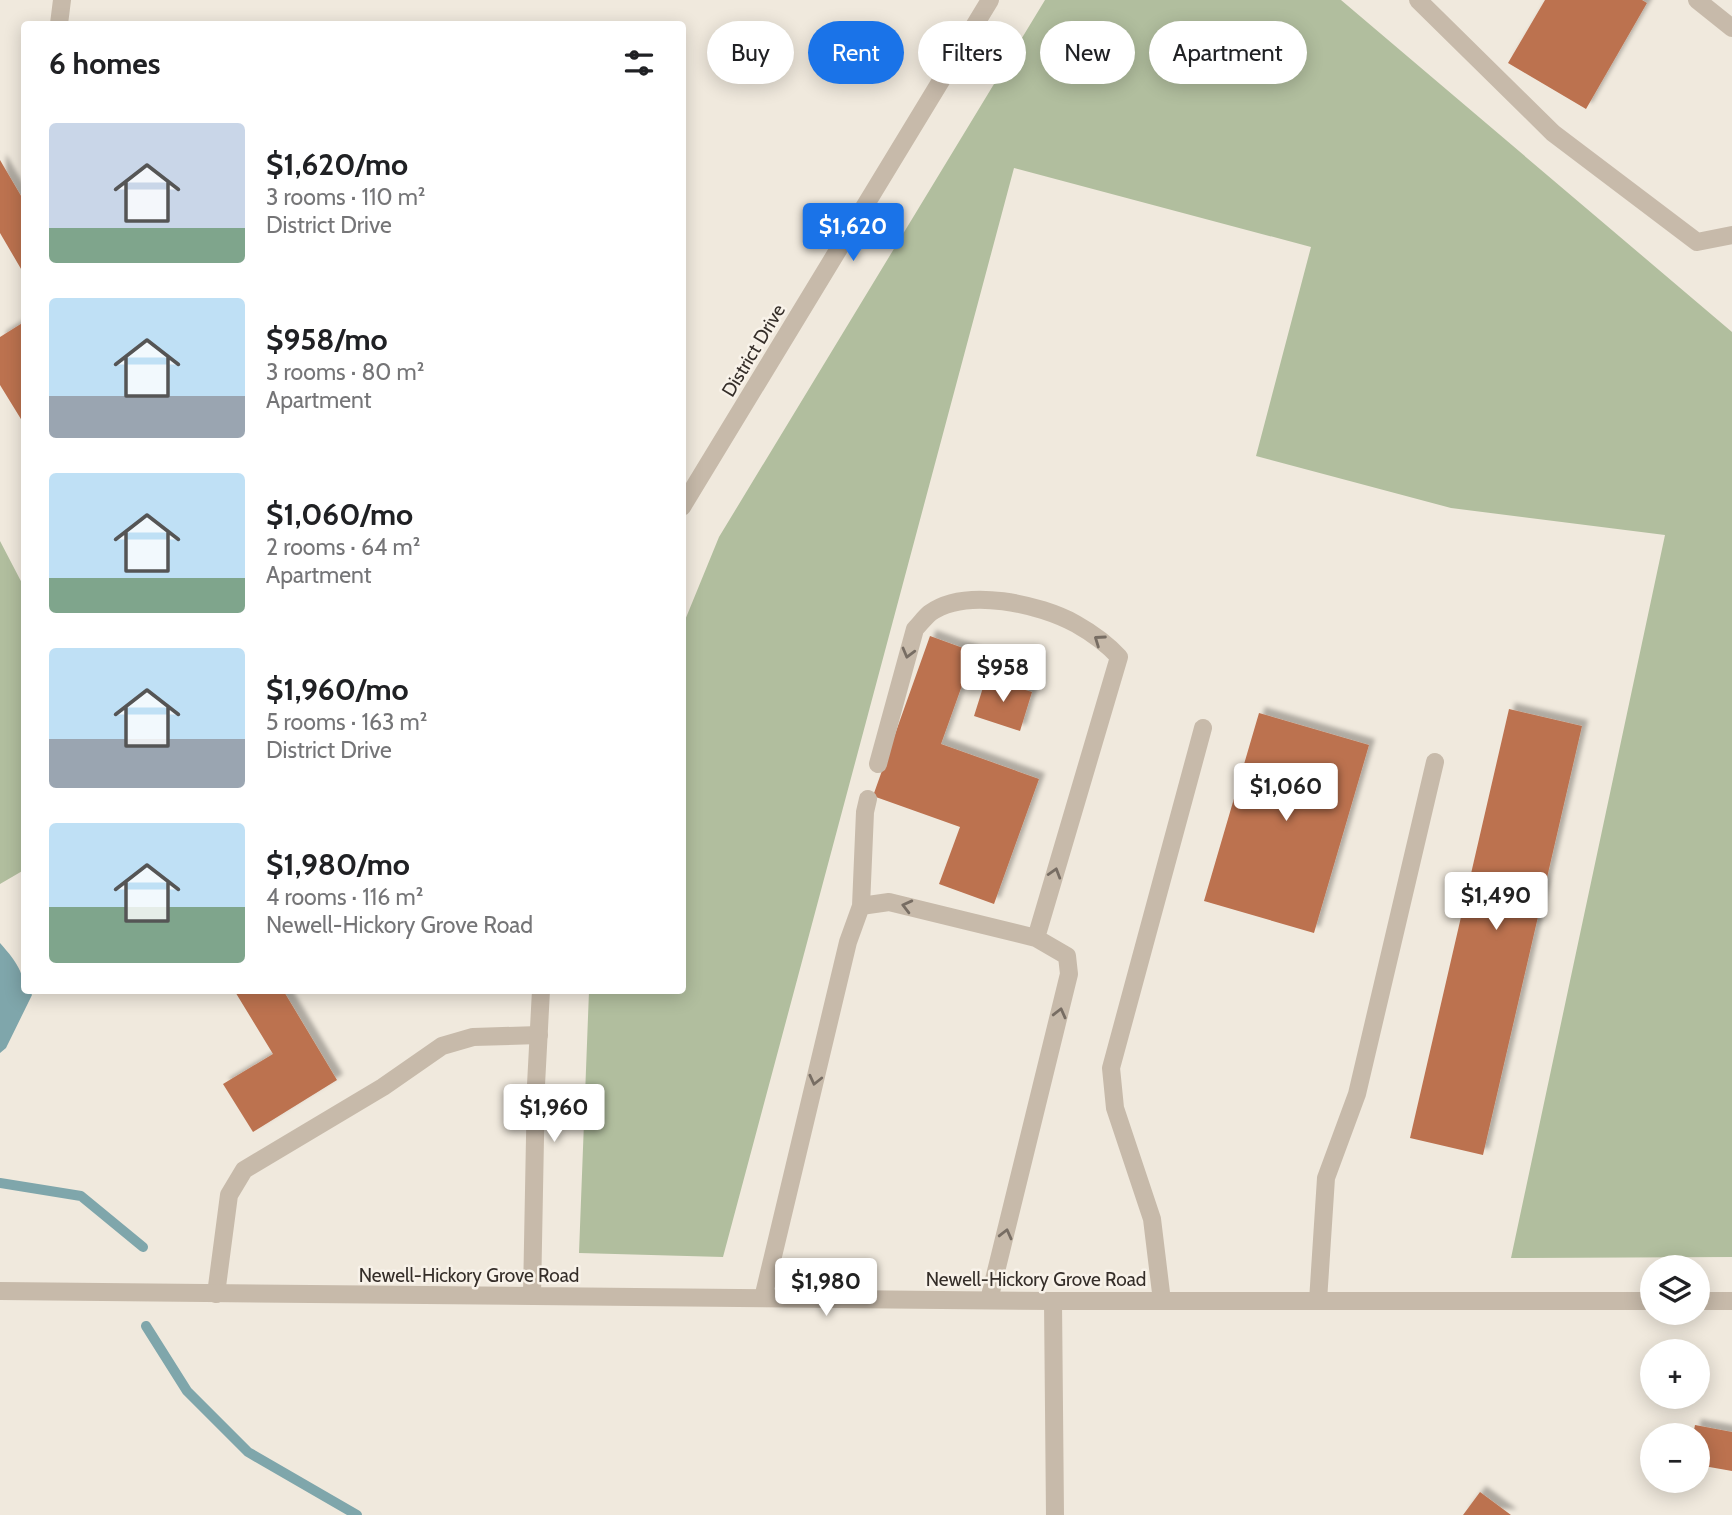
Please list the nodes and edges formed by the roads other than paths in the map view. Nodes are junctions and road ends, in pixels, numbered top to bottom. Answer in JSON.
{"nodes":[{"id":1,"x":62,"y":0,"type":"edge"},
{"id":2,"x":990,"y":0,"type":"edge"},
{"id":3,"x":1418,"y":0,"type":"edge"},
{"id":4,"x":1446,"y":0,"type":"edge"},
{"id":5,"x":1697,"y":0,"type":"edge"},
{"id":6,"x":1434,"y":14,"type":"junction"},
{"id":7,"x":60,"y":21,"type":"edge"},
{"id":8,"x":1732,"y":27,"type":"edge"},
{"id":9,"x":1732,"y":235,"type":"edge"},
{"id":10,"x":686,"y":500,"type":"edge"},
{"id":11,"x":1203,"y":728,"type":"dead end"},
{"id":12,"x":1435,"y":762,"type":"dead end"},
{"id":13,"x":878,"y":764,"type":"dead end"},
{"id":14,"x":868,"y":799,"type":"dead end"},
{"id":15,"x":860,"y":906,"type":"junction"},
{"id":16,"x":1036,"y":938,"type":"junction"},
{"id":17,"x":541,"y":994,"type":"edge"},
{"id":18,"x":539,"y":1035,"type":"junction"},
{"id":19,"x":0,"y":1292,"type":"edge"},
{"id":20,"x":216,"y":1294,"type":"junction"},
{"id":21,"x":532,"y":1296,"type":"junction"},
{"id":22,"x":763,"y":1298,"type":"junction"},
{"id":23,"x":989,"y":1300,"type":"junction"},
{"id":24,"x":1053,"y":1301,"type":"junction"},
{"id":25,"x":1162,"y":1301,"type":"junction"},
{"id":26,"x":1318,"y":1301,"type":"junction"},
{"id":27,"x":1640,"y":1301,"type":"edge"},
{"id":28,"x":1710,"y":1301,"type":"edge"},
{"id":29,"x":1732,"y":1301,"type":"edge"},
{"id":30,"x":1055,"y":1515,"type":"edge"}],
"edges":[{"from":1,"to":7,"type":"street"},
{"from":2,"to":10,"type":"street","name":"District Drive"},
{"from":3,"to":6,"type":"street"},
{"from":4,"to":6,"type":"street"},
{"from":5,"to":8,"type":"street"},
{"from":6,"to":9,"type":"street"},
{"from":11,"to":25,"type":"street"},
{"from":12,"to":26,"type":"street"},
{"from":16,"to":13,"type":"street","one_way":true},
{"from":14,"to":15,"type":"street"},
{"from":16,"to":15,"type":"street","one_way":true},
{"from":15,"to":22,"type":"street","one_way":true},
{"from":23,"to":16,"type":"street","one_way":true},
{"from":17,"to":18,"type":"street"},
{"from":18,"to":20,"type":"street"},
{"from":18,"to":21,"type":"street"},
{"from":19,"to":20,"type":"street","name":"Newell-Hickory Grove Road"},
{"from":20,"to":21,"type":"street","name":"Newell-Hickory Grove Road"},
{"from":21,"to":22,"type":"street","name":"Newell-Hickory Grove Road"},
{"from":22,"to":23,"type":"street","name":"Newell-Hickory Grove Road"},
{"from":23,"to":24,"type":"street","name":"Newell-Hickory Grove Road"},
{"from":24,"to":25,"type":"street","name":"Newell-Hickory Grove Road"},
{"from":24,"to":30,"type":"street"},
{"from":25,"to":26,"type":"street","name":"Newell-Hickory Grove Road"},
{"from":26,"to":27,"type":"street","name":"Newell-Hickory Grove Road"},
{"from":28,"to":29,"type":"street"}]}
